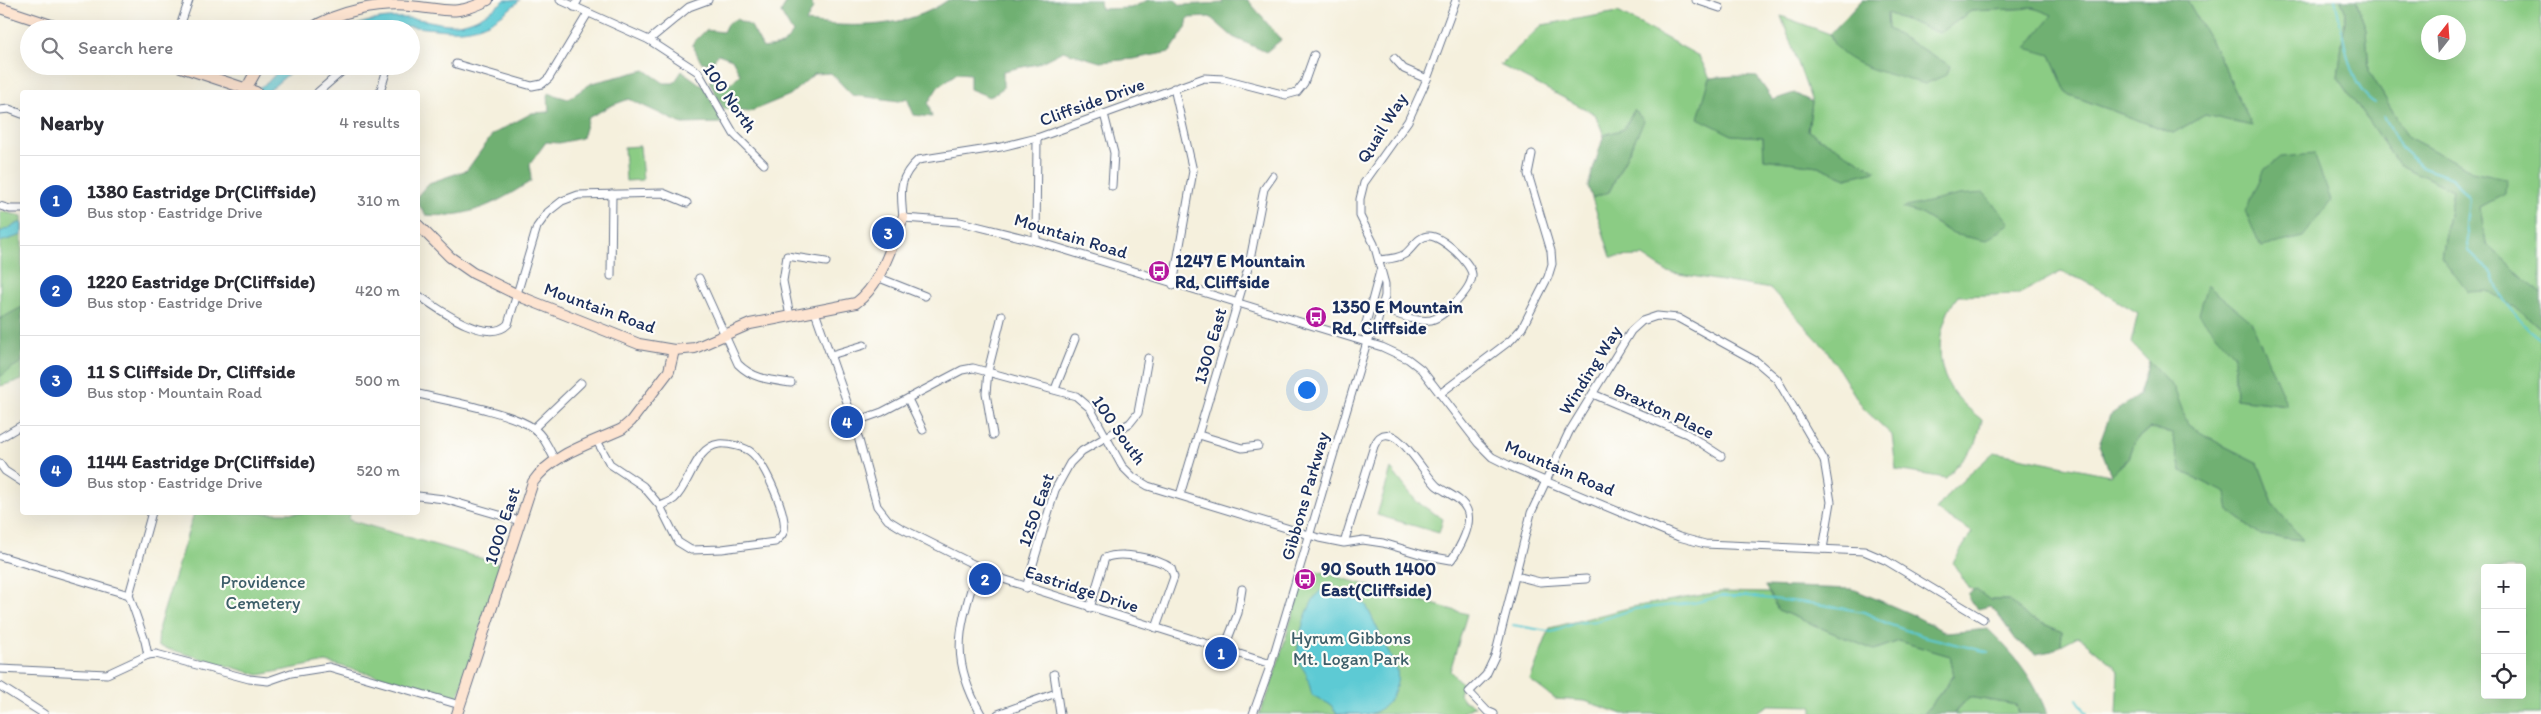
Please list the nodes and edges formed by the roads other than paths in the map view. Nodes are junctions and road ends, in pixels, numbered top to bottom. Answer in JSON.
{"nodes":[{"id":1,"x":189,"y":0,"type":"edge"},
{"id":2,"x":488,"y":0,"type":"edge"},
{"id":3,"x":560,"y":0,"type":"edge"},
{"id":4,"x":708,"y":0,"type":"edge"},
{"id":5,"x":1456,"y":0,"type":"edge"},
{"id":6,"x":1696,"y":0,"type":"edge"},
{"id":7,"x":576,"y":3,"type":"edge"},
{"id":8,"x":0,"y":8,"type":"edge"},
{"id":9,"x":1720,"y":8,"type":"dead end"},
{"id":10,"x":588,"y":13,"type":"junction"},
{"id":11,"x":36,"y":20,"type":"edge"},
{"id":12,"x":182,"y":20,"type":"edge"},
{"id":13,"x":328,"y":20,"type":"edge"},
{"id":14,"x":649,"y":40,"type":"junction"},
{"id":15,"x":1314,"y":55,"type":"dead end"},
{"id":16,"x":1394,"y":58,"type":"dead end"},
{"id":17,"x":456,"y":64,"type":"dead end"},
{"id":18,"x":205,"y":75,"type":"edge"},
{"id":19,"x":254,"y":75,"type":"edge"},
{"id":20,"x":338,"y":75,"type":"edge"},
{"id":21,"x":386,"y":75,"type":"edge"},
{"id":22,"x":1427,"y":79,"type":"junction"},
{"id":23,"x":1174,"y":88,"type":"junction"},
{"id":24,"x":246,"y":89,"type":"junction"},
{"id":25,"x":249,"y":90,"type":"edge"},
{"id":26,"x":320,"y":90,"type":"edge"},
{"id":27,"x":381,"y":90,"type":"edge"},
{"id":28,"x":0,"y":110,"type":"edge"},
{"id":29,"x":20,"y":113,"type":"edge"},
{"id":30,"x":1104,"y":114,"type":"junction"},
{"id":31,"x":1037,"y":138,"type":"junction"},
{"id":32,"x":1532,"y":154,"type":"dead end"},
{"id":33,"x":764,"y":164,"type":"dead end"},
{"id":34,"x":1273,"y":176,"type":"dead end"},
{"id":35,"x":1112,"y":186,"type":"dead end"},
{"id":36,"x":612,"y":194,"type":"junction"},
{"id":37,"x":687,"y":203,"type":"dead end"},
{"id":38,"x":0,"y":206,"type":"edge"},
{"id":39,"x":20,"y":209,"type":"edge"},
{"id":40,"x":903,"y":218,"type":"junction"},
{"id":41,"x":420,"y":227,"type":"edge"},
{"id":42,"x":1036,"y":241,"type":"junction"},
{"id":43,"x":1379,"y":260,"type":"junction"},
{"id":44,"x":826,"y":262,"type":"dead end"},
{"id":45,"x":1380,"y":271,"type":"junction"},
{"id":46,"x":611,"y":276,"type":"dead end"},
{"id":47,"x":877,"y":277,"type":"junction"},
{"id":48,"x":699,"y":278,"type":"dead end"},
{"id":49,"x":1173,"y":285,"type":"junction"},
{"id":50,"x":518,"y":294,"type":"junction"},
{"id":51,"x":420,"y":296,"type":"edge"},
{"id":52,"x":925,"y":296,"type":"dead end"},
{"id":53,"x":1238,"y":304,"type":"junction"},
{"id":54,"x":1371,"y":305,"type":"junction"},
{"id":55,"x":1382,"y":308,"type":"junction"},
{"id":56,"x":815,"y":312,"type":"junction"},
{"id":57,"x":1002,"y":315,"type":"dead end"},
{"id":58,"x":790,"y":316,"type":"junction"},
{"id":59,"x":723,"y":335,"type":"junction"},
{"id":60,"x":1075,"y":339,"type":"dead end"},
{"id":61,"x":1367,"y":342,"type":"junction"},
{"id":62,"x":864,"y":345,"type":"dead end"},
{"id":63,"x":674,"y":350,"type":"junction"},
{"id":64,"x":831,"y":355,"type":"junction"},
{"id":65,"x":1148,"y":358,"type":"dead end"},
{"id":66,"x":988,"y":371,"type":"junction"},
{"id":67,"x":581,"y":383,"type":"dead end"},
{"id":68,"x":791,"y":383,"type":"dead end"},
{"id":69,"x":1055,"y":389,"type":"junction"},
{"id":70,"x":1441,"y":393,"type":"junction"},
{"id":71,"x":1593,"y":394,"type":"junction"},
{"id":72,"x":420,"y":395,"type":"edge"},
{"id":73,"x":908,"y":399,"type":"junction"},
{"id":74,"x":854,"y":422,"type":"junction"},
{"id":75,"x":20,"y":426,"type":"edge"},
{"id":76,"x":534,"y":428,"type":"junction"},
{"id":77,"x":923,"y":430,"type":"dead end"},
{"id":78,"x":993,"y":435,"type":"dead end"},
{"id":79,"x":1199,"y":435,"type":"junction"},
{"id":80,"x":1104,"y":437,"type":"junction"},
{"id":81,"x":0,"y":438,"type":"edge"},
{"id":82,"x":597,"y":441,"type":"junction"},
{"id":83,"x":1258,"y":446,"type":"dead end"},
{"id":84,"x":1721,"y":456,"type":"dead end"},
{"id":85,"x":555,"y":460,"type":"junction"},
{"id":86,"x":0,"y":464,"type":"edge"},
{"id":87,"x":20,"y":481,"type":"edge"},
{"id":88,"x":1546,"y":481,"type":"junction"},
{"id":89,"x":1180,"y":495,"type":"junction"},
{"id":90,"x":420,"y":496,"type":"edge"},
{"id":91,"x":660,"y":506,"type":"junction"},
{"id":92,"x":151,"y":515,"type":"edge"},
{"id":93,"x":520,"y":521,"type":"junction"},
{"id":94,"x":1310,"y":534,"type":"junction"},
{"id":95,"x":1344,"y":543,"type":"junction"},
{"id":96,"x":1823,"y":549,"type":"junction"},
{"id":97,"x":0,"y":556,"type":"edge"},
{"id":98,"x":977,"y":568,"type":"junction"},
{"id":99,"x":1516,"y":576,"type":"junction"},
{"id":100,"x":1586,"y":579,"type":"dead end"},
{"id":101,"x":1026,"y":588,"type":"junction"},
{"id":102,"x":1242,"y":589,"type":"dead end"},
{"id":103,"x":129,"y":595,"type":"junction"},
{"id":104,"x":1090,"y":608,"type":"junction"},
{"id":105,"x":1984,"y":619,"type":"dead end"},
{"id":106,"x":1156,"y":628,"type":"junction"},
{"id":107,"x":1224,"y":649,"type":"junction"},
{"id":108,"x":148,"y":655,"type":"junction"},
{"id":109,"x":1272,"y":664,"type":"junction"},
{"id":110,"x":0,"y":668,"type":"edge"},
{"id":111,"x":1054,"y":674,"type":"dead end"},
{"id":112,"x":0,"y":686,"type":"edge"},
{"id":113,"x":1056,"y":693,"type":"junction"},
{"id":114,"x":459,"y":709,"type":"edge"},
{"id":115,"x":44,"y":714,"type":"edge"},
{"id":116,"x":981,"y":714,"type":"edge"},
{"id":117,"x":998,"y":714,"type":"edge"},
{"id":118,"x":1060,"y":714,"type":"edge"},
{"id":119,"x":1253,"y":714,"type":"edge"},
{"id":120,"x":1494,"y":714,"type":"edge"}],
"edges":[{"from":1,"to":12,"type":"street"},
{"from":2,"to":13,"type":"street"},
{"from":3,"to":7,"type":"street","name":"100 North"},
{"from":4,"to":14,"type":"street"},
{"from":5,"to":22,"type":"street","name":"Quail Way"},
{"from":6,"to":9,"type":"street"},
{"from":7,"to":10,"type":"street","name":"100 North"},
{"from":8,"to":11,"type":"street"},
{"from":10,"to":14,"type":"street","name":"100 North"},
{"from":10,"to":17,"type":"street"},
{"from":14,"to":33,"type":"street","name":"100 North"},
{"from":15,"to":23,"type":"street","name":"Cliffside Drive"},
{"from":16,"to":22,"type":"street"},
{"from":18,"to":24,"type":"street"},
{"from":19,"to":24,"type":"street"},
{"from":20,"to":26,"type":"street"},
{"from":21,"to":27,"type":"street"},
{"from":22,"to":43,"type":"street","name":"Quail Way"},
{"from":23,"to":30,"type":"street","name":"Cliffside Drive"},
{"from":23,"to":49,"type":"street"},
{"from":24,"to":25,"type":"street"},
{"from":28,"to":29,"type":"street"},
{"from":30,"to":31,"type":"street","name":"Cliffside Drive"},
{"from":30,"to":35,"type":"street"},
{"from":31,"to":40,"type":"street","name":"Cliffside Drive"},
{"from":31,"to":42,"type":"street"},
{"from":32,"to":70,"type":"street"},
{"from":34,"to":53,"type":"street","name":"1300 East"},
{"from":36,"to":37,"type":"street"},
{"from":36,"to":46,"type":"street"},
{"from":36,"to":50,"type":"street"},
{"from":38,"to":39,"type":"street"},
{"from":40,"to":42,"type":"street","name":"Mountain Road"},
{"from":40,"to":47,"type":"street","name":"Mountain Road"},
{"from":41,"to":50,"type":"street","name":"Mountain Road"},
{"from":42,"to":49,"type":"street","name":"Mountain Road"},
{"from":43,"to":45,"type":"street","name":"Quail Way"},
{"from":43,"to":55,"type":"street"},
{"from":44,"to":58,"type":"street"},
{"from":45,"to":54,"type":"street","name":"Quail Way"},
{"from":45,"to":55,"type":"street","name":"Quail Way"},
{"from":47,"to":52,"type":"street"},
{"from":47,"to":56,"type":"street","name":"Mountain Road"},
{"from":48,"to":59,"type":"street"},
{"from":49,"to":53,"type":"street","name":"Mountain Road"},
{"from":50,"to":51,"type":"street"},
{"from":50,"to":63,"type":"street","name":"Mountain Road"},
{"from":53,"to":61,"type":"street","name":"Mountain Road"},
{"from":53,"to":79,"type":"street","name":"1300 East"},
{"from":54,"to":55,"type":"street"},
{"from":54,"to":61,"type":"street","name":"Quail Way"},
{"from":55,"to":61,"type":"street","name":"Quail Way"},
{"from":56,"to":58,"type":"street","name":"Mountain Road"},
{"from":56,"to":64,"type":"street","name":"Eastridge Drive"},
{"from":57,"to":66,"type":"street"},
{"from":58,"to":59,"type":"street","name":"Mountain Road"},
{"from":59,"to":63,"type":"street","name":"Mountain Road"},
{"from":59,"to":68,"type":"street"},
{"from":60,"to":69,"type":"street"},
{"from":61,"to":70,"type":"street","name":"Mountain Road"},
{"from":61,"to":94,"type":"street","name":"Gibbons Parkway"},
{"from":62,"to":64,"type":"street"},
{"from":63,"to":82,"type":"street","name":"1000 East"},
{"from":64,"to":74,"type":"street","name":"Eastridge Drive"},
{"from":65,"to":80,"type":"street","name":"1250 East"},
{"from":66,"to":69,"type":"street","name":"100 South"},
{"from":66,"to":73,"type":"street","name":"100 South"},
{"from":66,"to":78,"type":"street"},
{"from":67,"to":76,"type":"street"},
{"from":69,"to":80,"type":"street","name":"100 South"},
{"from":70,"to":88,"type":"street","name":"Mountain Road"},
{"from":71,"to":84,"type":"street","name":"Braxton Place"},
{"from":71,"to":88,"type":"street","name":"Winding Way"},
{"from":71,"to":96,"type":"street","name":"Winding Way"},
{"from":72,"to":76,"type":"street"},
{"from":73,"to":74,"type":"street","name":"100 South"},
{"from":73,"to":77,"type":"street"},
{"from":74,"to":98,"type":"street","name":"Eastridge Drive"},
{"from":75,"to":81,"type":"street"},
{"from":76,"to":85,"type":"street"},
{"from":79,"to":83,"type":"street"},
{"from":79,"to":89,"type":"street","name":"1300 East"},
{"from":80,"to":89,"type":"street","name":"100 South"},
{"from":80,"to":101,"type":"street","name":"1250 East"},
{"from":82,"to":85,"type":"street","name":"1000 East"},
{"from":82,"to":91,"type":"street"},
{"from":85,"to":93,"type":"street","name":"1000 East"},
{"from":86,"to":87,"type":"street"},
{"from":88,"to":96,"type":"street","name":"Mountain Road"},
{"from":88,"to":99,"type":"street","name":"Winding Way"},
{"from":89,"to":94,"type":"street","name":"100 South"},
{"from":90,"to":93,"type":"street"},
{"from":91,"to":91,"type":"street"},
{"from":92,"to":103,"type":"street"},
{"from":93,"to":114,"type":"street","name":"1000 East"},
{"from":94,"to":95,"type":"street","name":"100 South"},
{"from":94,"to":109,"type":"street","name":"Gibbons Parkway"},
{"from":95,"to":95,"type":"street","name":"100 South"},
{"from":96,"to":105,"type":"street","name":"Mountain Road"},
{"from":97,"to":103,"type":"street"},
{"from":98,"to":101,"type":"street","name":"Eastridge Drive"},
{"from":98,"to":116,"type":"street"},
{"from":99,"to":100,"type":"street"},
{"from":99,"to":120,"type":"street","name":"Winding Way"},
{"from":101,"to":104,"type":"street","name":"Eastridge Drive"},
{"from":102,"to":107,"type":"street"},
{"from":103,"to":108,"type":"street"},
{"from":104,"to":106,"type":"street","name":"Eastridge Drive"},
{"from":104,"to":106,"type":"street"},
{"from":106,"to":107,"type":"street","name":"Eastridge Drive"},
{"from":107,"to":109,"type":"street","name":"Eastridge Drive"},
{"from":108,"to":110,"type":"street"},
{"from":108,"to":114,"type":"street"},
{"from":109,"to":119,"type":"street","name":"Gibbons Parkway"},
{"from":111,"to":113,"type":"street"},
{"from":112,"to":115,"type":"street"},
{"from":113,"to":117,"type":"street"},
{"from":113,"to":118,"type":"street"}]}
